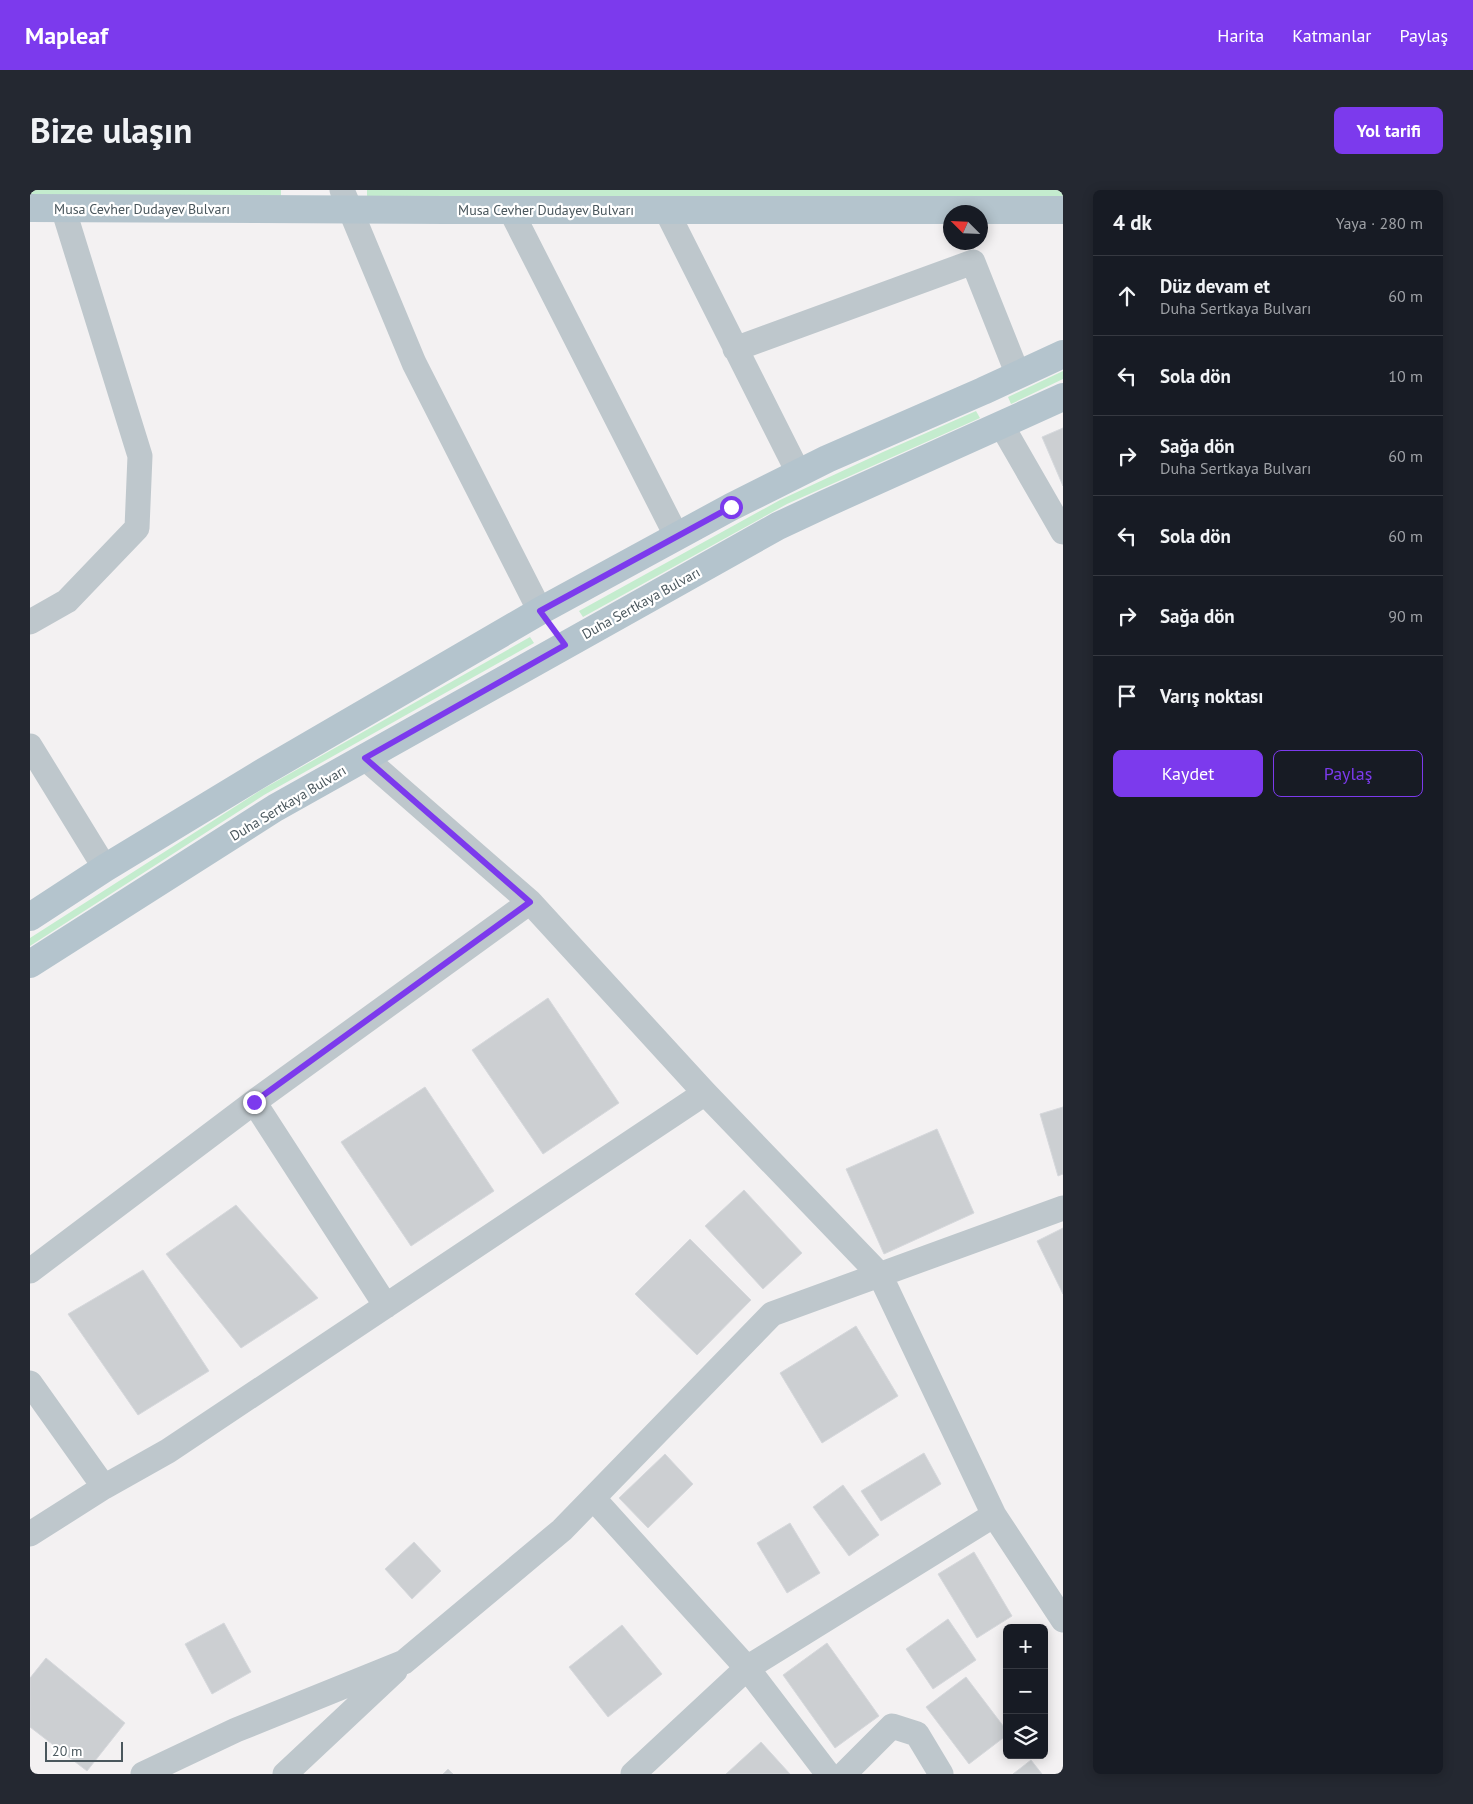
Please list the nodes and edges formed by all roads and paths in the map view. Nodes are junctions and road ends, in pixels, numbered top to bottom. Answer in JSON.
{"nodes":[{"id":1,"x":345,"y":200,"type":"edge"},
{"id":2,"x":30,"y":208,"type":"edge"},
{"id":3,"x":63,"y":208,"type":"junction"},
{"id":4,"x":511,"y":210,"type":"junction"},
{"id":5,"x":666,"y":210,"type":"junction"},
{"id":6,"x":1063,"y":210,"type":"edge"},
{"id":7,"x":735,"y":349,"type":"junction"},
{"id":8,"x":1063,"y":354,"type":"edge"},
{"id":9,"x":1018,"y":374,"type":"junction"},
{"id":10,"x":983,"y":391,"type":"junction"},
{"id":11,"x":1063,"y":398,"type":"edge"},
{"id":12,"x":1002,"y":426,"type":"junction"},
{"id":13,"x":798,"y":472,"type":"junction"},
{"id":14,"x":1063,"y":532,"type":"edge"},
{"id":15,"x":677,"y":536,"type":"junction"},
{"id":16,"x":540,"y":611,"type":"junction"},
{"id":17,"x":30,"y":622,"type":"edge"},
{"id":18,"x":565,"y":645,"type":"junction"},
{"id":19,"x":30,"y":746,"type":"edge"},
{"id":20,"x":365,"y":758,"type":"junction"},
{"id":21,"x":106,"y":868,"type":"junction"},
{"id":22,"x":530,"y":902,"type":"junction"},
{"id":23,"x":30,"y":917,"type":"edge"},
{"id":24,"x":30,"y":964,"type":"edge"},
{"id":25,"x":705,"y":1093,"type":"junction"},
{"id":26,"x":254,"y":1102,"type":"junction"},
{"id":27,"x":1063,"y":1208,"type":"edge"},
{"id":28,"x":30,"y":1271,"type":"edge"},
{"id":29,"x":880,"y":1275,"type":"junction"},
{"id":30,"x":386,"y":1306,"type":"junction"},
{"id":31,"x":30,"y":1383,"type":"edge"},
{"id":32,"x":104,"y":1487,"type":"junction"},
{"id":33,"x":593,"y":1498,"type":"junction"},
{"id":34,"x":994,"y":1515,"type":"junction"},
{"id":35,"x":30,"y":1534,"type":"edge"},
{"id":36,"x":1063,"y":1620,"type":"edge"},
{"id":37,"x":404,"y":1662,"type":"junction"},
{"id":38,"x":747,"y":1668,"type":"junction"},
{"id":39,"x":144,"y":1774,"type":"edge"},
{"id":40,"x":286,"y":1774,"type":"edge"},
{"id":41,"x":633,"y":1774,"type":"edge"},
{"id":42,"x":828,"y":1774,"type":"edge"},
{"id":43,"x":844,"y":1774,"type":"edge"},
{"id":44,"x":941,"y":1774,"type":"edge"}],
"edges":[{"from":1,"to":3,"type":"main road","name":"Musa Cevher Dudayev Bulvarı"},
{"from":1,"to":4,"type":"main road","name":"Musa Cevher Dudayev Bulvarı"},
{"from":1,"to":16,"type":"street"},
{"from":2,"to":3,"type":"main road","name":"Musa Cevher Dudayev Bulvarı"},
{"from":3,"to":17,"type":"street"},
{"from":4,"to":5,"type":"main road","name":"Musa Cevher Dudayev Bulvarı"},
{"from":4,"to":15,"type":"street"},
{"from":5,"to":6,"type":"main road","name":"Musa Cevher Dudayev Bulvarı"},
{"from":5,"to":7,"type":"street"},
{"from":7,"to":9,"type":"street"},
{"from":7,"to":13,"type":"street"},
{"from":8,"to":9,"type":"main road"},
{"from":9,"to":10,"type":"main road"},
{"from":10,"to":12,"type":"main road"},
{"from":10,"to":13,"type":"main road"},
{"from":11,"to":12,"type":"main road","name":"Duha Sertkaya Bulvarı"},
{"from":12,"to":14,"type":"street"},
{"from":12,"to":18,"type":"main road","name":"Duha Sertkaya Bulvarı"},
{"from":13,"to":15,"type":"main road"},
{"from":15,"to":16,"type":"main road"},
{"from":16,"to":18,"type":"main road"},
{"from":16,"to":21,"type":"main road"},
{"from":18,"to":20,"type":"main road","name":"Duha Sertkaya Bulvarı"},
{"from":19,"to":21,"type":"street"},
{"from":20,"to":22,"type":"street"},
{"from":20,"to":24,"type":"main road","name":"Duha Sertkaya Bulvarı"},
{"from":21,"to":23,"type":"main road"},
{"from":22,"to":25,"type":"street"},
{"from":22,"to":26,"type":"street"},
{"from":25,"to":29,"type":"street"},
{"from":25,"to":30,"type":"street"},
{"from":26,"to":28,"type":"street"},
{"from":26,"to":30,"type":"street"},
{"from":27,"to":29,"type":"street"},
{"from":29,"to":33,"type":"street"},
{"from":29,"to":34,"type":"street"},
{"from":30,"to":32,"type":"street"},
{"from":31,"to":32,"type":"street"},
{"from":32,"to":35,"type":"street"},
{"from":33,"to":37,"type":"street"},
{"from":33,"to":38,"type":"street"},
{"from":34,"to":36,"type":"street"},
{"from":34,"to":38,"type":"street"},
{"from":37,"to":39,"type":"street"},
{"from":37,"to":40,"type":"street"},
{"from":38,"to":41,"type":"street"},
{"from":38,"to":42,"type":"street"},
{"from":43,"to":44,"type":"street"}]}
